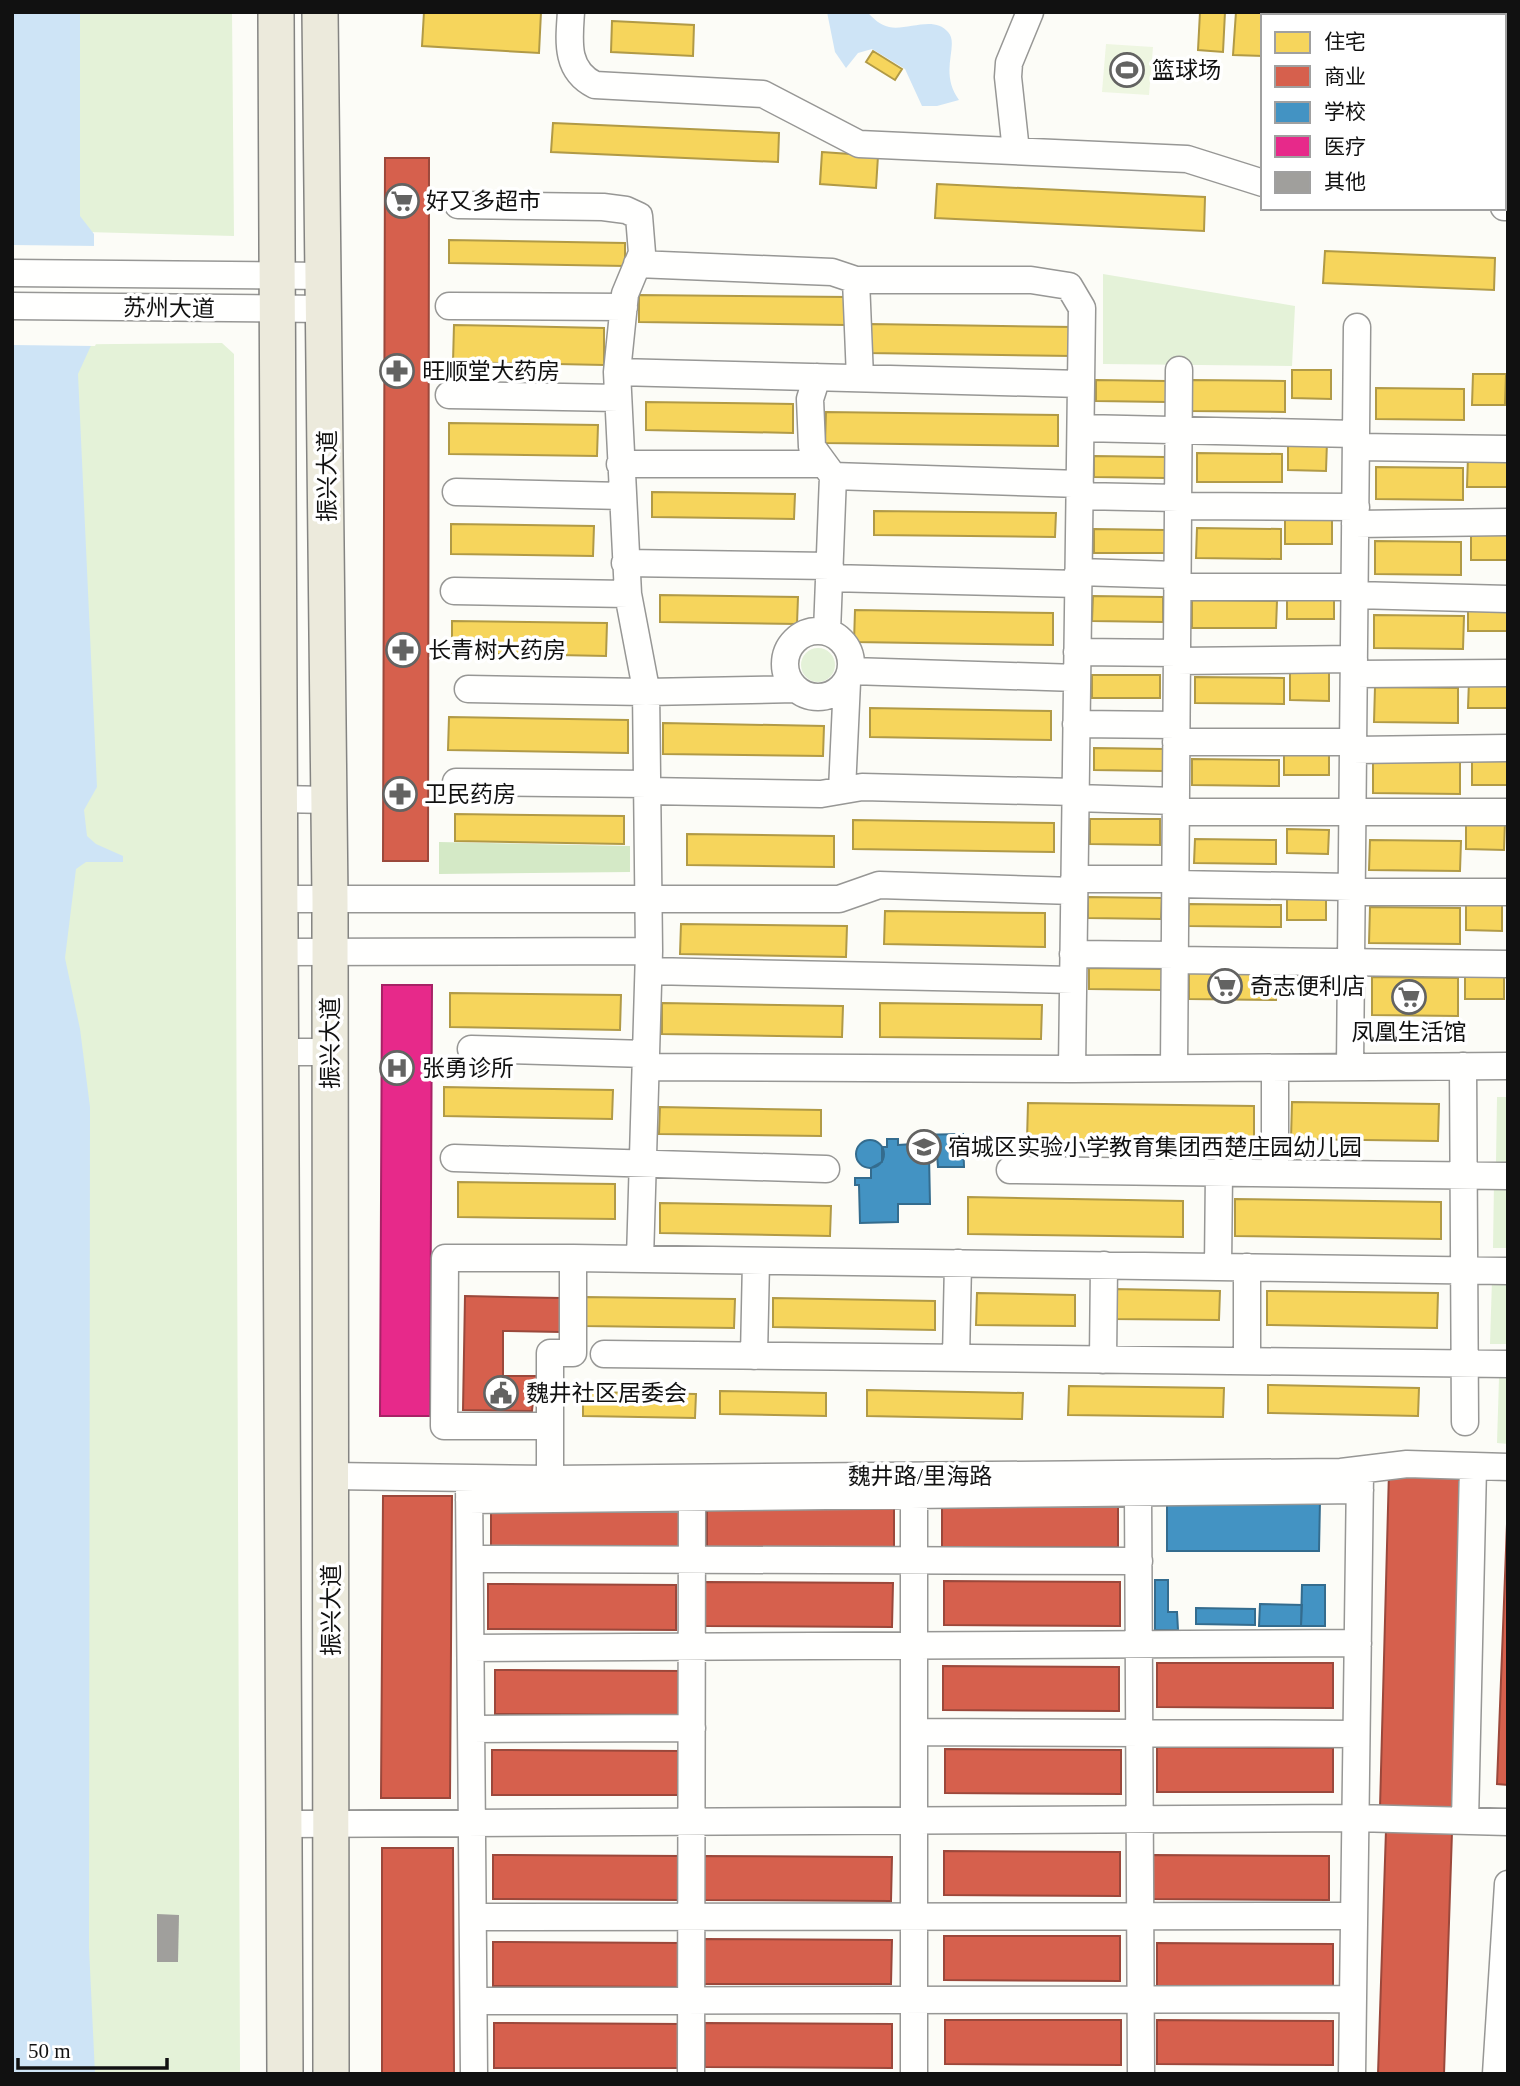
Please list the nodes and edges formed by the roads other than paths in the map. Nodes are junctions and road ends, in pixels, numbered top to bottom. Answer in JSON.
{"nodes":[{"id":1,"x":276,"y":12,"type":"edge"},
{"id":2,"x":320,"y":12,"type":"edge"},
{"id":3,"x":571,"y":12,"type":"edge"},
{"id":4,"x":1030,"y":12,"type":"edge"},
{"id":5,"x":1016,"y":151,"type":"junction"},
{"id":6,"x":1261,"y":182,"type":"edge"},
{"id":7,"x":458,"y":205,"type":"dead end"},
{"id":8,"x":637,"y":264,"type":"junction"},
{"id":9,"x":12,"y":273,"type":"edge"},
{"id":10,"x":856,"y":280,"type":"junction"},
{"id":11,"x":275,"y":293,"type":"junction"},
{"id":12,"x":325,"y":293,"type":"junction"},
{"id":13,"x":12,"y":306,"type":"edge"},
{"id":14,"x":449,"y":306,"type":"dead end"},
{"id":15,"x":624,"y":307,"type":"junction"},
{"id":16,"x":1357,"y":327,"type":"dead end"},
{"id":17,"x":1179,"y":370,"type":"dead end"},
{"id":18,"x":817,"y":377,"type":"junction"},
{"id":19,"x":860,"y":378,"type":"junction"},
{"id":20,"x":1081,"y":384,"type":"junction"},
{"id":21,"x":617,"y":385,"type":"junction"},
{"id":22,"x":449,"y":395,"type":"dead end"},
{"id":23,"x":1081,"y":428,"type":"junction"},
{"id":24,"x":1179,"y":430,"type":"junction"},
{"id":25,"x":1356,"y":441,"type":"junction"},
{"id":26,"x":1508,"y":449,"type":"edge"},
{"id":27,"x":620,"y":464,"type":"junction"},
{"id":28,"x":829,"y":470,"type":"junction"},
{"id":29,"x":1080,"y":490,"type":"junction"},
{"id":30,"x":456,"y":492,"type":"dead end"},
{"id":31,"x":622,"y":496,"type":"junction"},
{"id":32,"x":1178,"y":502,"type":"junction"},
{"id":33,"x":1356,"y":515,"type":"junction"},
{"id":34,"x":1508,"y":522,"type":"edge"},
{"id":35,"x":625,"y":563,"type":"junction"},
{"id":36,"x":829,"y":572,"type":"junction"},
{"id":37,"x":1078,"y":578,"type":"junction"},
{"id":38,"x":1177,"y":581,"type":"junction"},
{"id":39,"x":454,"y":591,"type":"dead end"},
{"id":40,"x":1355,"y":591,"type":"junction"},
{"id":41,"x":628,"y":594,"type":"junction"},
{"id":42,"x":1508,"y":599,"type":"edge"},
{"id":43,"x":827,"y":632,"type":"junction"},
{"id":44,"x":1177,"y":657,"type":"junction"},
{"id":45,"x":1077,"y":665,"type":"junction"},
{"id":46,"x":1354,"y":666,"type":"junction"},
{"id":47,"x":1508,"y":673,"type":"edge"},
{"id":48,"x":849,"y":676,"type":"junction"},
{"id":49,"x":468,"y":689,"type":"dead end"},
{"id":50,"x":796,"y":689,"type":"junction"},
{"id":51,"x":646,"y":692,"type":"junction"},
{"id":52,"x":1076,"y":724,"type":"junction"},
{"id":53,"x":1176,"y":734,"type":"junction"},
{"id":54,"x":1353,"y":746,"type":"junction"},
{"id":55,"x":1508,"y":748,"type":"edge"},
{"id":56,"x":456,"y":782,"type":"dead end"},
{"id":57,"x":647,"y":788,"type":"junction"},
{"id":58,"x":842,"y":790,"type":"junction"},
{"id":59,"x":1075,"y":795,"type":"junction"},
{"id":60,"x":278,"y":799,"type":"junction"},
{"id":61,"x":329,"y":800,"type":"junction"},
{"id":62,"x":1176,"y":807,"type":"junction"},
{"id":63,"x":1353,"y":811,"type":"junction"},
{"id":64,"x":1508,"y":812,"type":"edge"},
{"id":65,"x":1175,"y":882,"type":"junction"},
{"id":66,"x":1074,"y":885,"type":"junction"},
{"id":67,"x":1352,"y":890,"type":"junction"},
{"id":68,"x":1508,"y":892,"type":"edge"},
{"id":69,"x":649,"y":897,"type":"junction"},
{"id":70,"x":279,"y":898,"type":"junction"},
{"id":71,"x":330,"y":899,"type":"junction"},
{"id":72,"x":279,"y":952,"type":"junction"},
{"id":73,"x":330,"y":952,"type":"junction"},
{"id":74,"x":1175,"y":958,"type":"junction"},
{"id":75,"x":649,"y":961,"type":"junction"},
{"id":76,"x":1351,"y":962,"type":"junction"},
{"id":77,"x":1508,"y":964,"type":"edge"},
{"id":78,"x":1073,"y":967,"type":"junction"},
{"id":79,"x":471,"y":1049,"type":"dead end"},
{"id":80,"x":279,"y":1052,"type":"junction"},
{"id":81,"x":330,"y":1052,"type":"junction"},
{"id":82,"x":646,"y":1061,"type":"junction"},
{"id":83,"x":1463,"y":1066,"type":"junction"},
{"id":84,"x":1508,"y":1066,"type":"edge"},
{"id":85,"x":1350,"y":1067,"type":"junction"},
{"id":86,"x":1174,"y":1068,"type":"junction"},
{"id":87,"x":1275,"y":1068,"type":"junction"},
{"id":88,"x":1072,"y":1069,"type":"junction"},
{"id":89,"x":454,"y":1158,"type":"dead end"},
{"id":90,"x":643,"y":1163,"type":"junction"},
{"id":91,"x":826,"y":1169,"type":"dead end"},
{"id":92,"x":1010,"y":1170,"type":"dead end"},
{"id":93,"x":1219,"y":1172,"type":"junction"},
{"id":94,"x":1275,"y":1173,"type":"junction"},
{"id":95,"x":1464,"y":1175,"type":"junction"},
{"id":96,"x":1508,"y":1177,"type":"edge"},
{"id":97,"x":573,"y":1258,"type":"junction"},
{"id":98,"x":640,"y":1259,"type":"junction"},
{"id":99,"x":756,"y":1261,"type":"junction"},
{"id":100,"x":958,"y":1263,"type":"junction"},
{"id":101,"x":1104,"y":1265,"type":"junction"},
{"id":102,"x":1217,"y":1267,"type":"junction"},
{"id":103,"x":1247,"y":1267,"type":"junction"},
{"id":104,"x":1464,"y":1270,"type":"junction"},
{"id":105,"x":1508,"y":1271,"type":"edge"},
{"id":106,"x":604,"y":1354,"type":"dead end"},
{"id":107,"x":754,"y":1356,"type":"junction"},
{"id":108,"x":957,"y":1358,"type":"junction"},
{"id":109,"x":1103,"y":1360,"type":"junction"},
{"id":110,"x":1247,"y":1361,"type":"junction"},
{"id":111,"x":1464,"y":1364,"type":"junction"},
{"id":112,"x":1508,"y":1364,"type":"edge"},
{"id":113,"x":1465,"y":1422,"type":"dead end"},
{"id":114,"x":550,"y":1426,"type":"junction"},
{"id":115,"x":1474,"y":1467,"type":"junction"},
{"id":116,"x":1508,"y":1467,"type":"edge"},
{"id":117,"x":331,"y":1476,"type":"junction"},
{"id":118,"x":550,"y":1479,"type":"junction"},
{"id":119,"x":1360,"y":1480,"type":"junction"},
{"id":120,"x":469,"y":1490,"type":"junction"},
{"id":121,"x":1138,"y":1493,"type":"junction"},
{"id":122,"x":914,"y":1495,"type":"junction"},
{"id":123,"x":692,"y":1498,"type":"junction"},
{"id":124,"x":470,"y":1559,"type":"junction"},
{"id":125,"x":692,"y":1560,"type":"junction"},
{"id":126,"x":914,"y":1560,"type":"junction"},
{"id":127,"x":1139,"y":1561,"type":"junction"},
{"id":128,"x":1358,"y":1643,"type":"junction"},
{"id":129,"x":1139,"y":1644,"type":"junction"},
{"id":130,"x":914,"y":1645,"type":"junction"},
{"id":131,"x":692,"y":1647,"type":"junction"},
{"id":132,"x":471,"y":1648,"type":"junction"},
{"id":133,"x":692,"y":1728,"type":"junction"},
{"id":134,"x":471,"y":1729,"type":"junction"},
{"id":135,"x":914,"y":1732,"type":"junction"},
{"id":136,"x":1140,"y":1733,"type":"junction"},
{"id":137,"x":1356,"y":1734,"type":"junction"},
{"id":138,"x":1355,"y":1818,"type":"junction"},
{"id":139,"x":1140,"y":1819,"type":"junction"},
{"id":140,"x":914,"y":1821,"type":"junction"},
{"id":141,"x":1465,"y":1821,"type":"junction"},
{"id":142,"x":692,"y":1822,"type":"junction"},
{"id":143,"x":1508,"y":1822,"type":"edge"},
{"id":144,"x":472,"y":1823,"type":"junction"},
{"id":145,"x":284,"y":1824,"type":"junction"},
{"id":146,"x":331,"y":1824,"type":"junction"},
{"id":147,"x":1508,"y":1884,"type":"edge"},
{"id":148,"x":1354,"y":1916,"type":"junction"},
{"id":149,"x":473,"y":1917,"type":"junction"},
{"id":150,"x":691,"y":1917,"type":"junction"},
{"id":151,"x":914,"y":1917,"type":"junction"},
{"id":152,"x":1140,"y":1917,"type":"junction"},
{"id":153,"x":1141,"y":1999,"type":"junction"},
{"id":154,"x":1353,"y":1999,"type":"junction"},
{"id":155,"x":691,"y":2000,"type":"junction"},
{"id":156,"x":914,"y":2000,"type":"junction"},
{"id":157,"x":474,"y":2001,"type":"junction"},
{"id":158,"x":285,"y":2074,"type":"edge"},
{"id":159,"x":331,"y":2074,"type":"edge"},
{"id":160,"x":474,"y":2074,"type":"edge"},
{"id":161,"x":691,"y":2074,"type":"edge"},
{"id":162,"x":914,"y":2074,"type":"edge"},
{"id":163,"x":1141,"y":2074,"type":"edge"},
{"id":164,"x":1352,"y":2074,"type":"edge"},
{"id":165,"x":1496,"y":2074,"type":"edge"}],
"edges":[{"from":1,"to":11,"type":"main road"},
{"from":2,"to":12,"type":"main road","name":"振兴大道"},
{"from":3,"to":5,"type":"street"},
{"from":4,"to":5,"type":"street"},
{"from":5,"to":6,"type":"street"},
{"from":7,"to":8,"type":"street"},
{"from":8,"to":10,"type":"street"},
{"from":8,"to":15,"type":"street"},
{"from":9,"to":11,"type":"street","name":"苏州大道"},
{"from":10,"to":19,"type":"street"},
{"from":10,"to":20,"type":"street"},
{"from":11,"to":12,"type":"street","name":"苏州大道"},
{"from":11,"to":13,"type":"street","name":"苏州大道"},
{"from":11,"to":60,"type":"main road"},
{"from":12,"to":61,"type":"main road","name":"振兴大道"},
{"from":14,"to":15,"type":"street"},
{"from":15,"to":21,"type":"street"},
{"from":16,"to":25,"type":"street"},
{"from":17,"to":24,"type":"street"},
{"from":18,"to":19,"type":"street"},
{"from":18,"to":21,"type":"street"},
{"from":18,"to":28,"type":"street"},
{"from":19,"to":20,"type":"street"},
{"from":20,"to":23,"type":"street"},
{"from":21,"to":22,"type":"street"},
{"from":21,"to":27,"type":"street"},
{"from":23,"to":24,"type":"street"},
{"from":23,"to":29,"type":"street"},
{"from":24,"to":25,"type":"street"},
{"from":24,"to":32,"type":"street"},
{"from":25,"to":26,"type":"street"},
{"from":25,"to":33,"type":"street"},
{"from":27,"to":28,"type":"street"},
{"from":27,"to":31,"type":"street"},
{"from":28,"to":29,"type":"street"},
{"from":28,"to":36,"type":"street"},
{"from":29,"to":32,"type":"street"},
{"from":29,"to":37,"type":"street"},
{"from":30,"to":31,"type":"street"},
{"from":31,"to":35,"type":"street"},
{"from":32,"to":33,"type":"street"},
{"from":32,"to":38,"type":"street"},
{"from":33,"to":34,"type":"street"},
{"from":33,"to":40,"type":"street"},
{"from":35,"to":36,"type":"street"},
{"from":35,"to":41,"type":"street"},
{"from":36,"to":37,"type":"street"},
{"from":36,"to":43,"type":"street"},
{"from":37,"to":38,"type":"street"},
{"from":37,"to":45,"type":"street"},
{"from":38,"to":40,"type":"street"},
{"from":38,"to":44,"type":"street"},
{"from":39,"to":41,"type":"street"},
{"from":40,"to":42,"type":"street"},
{"from":40,"to":46,"type":"street"},
{"from":41,"to":51,"type":"street"},
{"from":43,"to":48,"type":"street"},
{"from":43,"to":50,"type":"street"},
{"from":44,"to":45,"type":"street"},
{"from":44,"to":46,"type":"street"},
{"from":44,"to":53,"type":"street"},
{"from":45,"to":48,"type":"street"},
{"from":45,"to":52,"type":"street"},
{"from":46,"to":47,"type":"street"},
{"from":46,"to":54,"type":"street"},
{"from":48,"to":50,"type":"street"},
{"from":48,"to":58,"type":"street"},
{"from":49,"to":51,"type":"street"},
{"from":50,"to":51,"type":"street"},
{"from":51,"to":57,"type":"street"},
{"from":52,"to":53,"type":"street"},
{"from":52,"to":59,"type":"street"},
{"from":53,"to":54,"type":"street"},
{"from":53,"to":62,"type":"street"},
{"from":54,"to":55,"type":"street"},
{"from":54,"to":63,"type":"street"},
{"from":56,"to":57,"type":"street"},
{"from":57,"to":58,"type":"street"},
{"from":57,"to":69,"type":"street"},
{"from":58,"to":59,"type":"street"},
{"from":59,"to":62,"type":"street"},
{"from":59,"to":66,"type":"street"},
{"from":60,"to":61,"type":"street"},
{"from":60,"to":70,"type":"main road"},
{"from":61,"to":71,"type":"main road","name":"振兴大道"},
{"from":62,"to":63,"type":"street"},
{"from":62,"to":65,"type":"street"},
{"from":63,"to":64,"type":"street"},
{"from":63,"to":67,"type":"street"},
{"from":65,"to":66,"type":"street"},
{"from":65,"to":67,"type":"street"},
{"from":65,"to":74,"type":"street"},
{"from":66,"to":69,"type":"street"},
{"from":66,"to":78,"type":"street"},
{"from":67,"to":68,"type":"street"},
{"from":67,"to":76,"type":"street"},
{"from":69,"to":71,"type":"street"},
{"from":69,"to":75,"type":"street"},
{"from":70,"to":71,"type":"street"},
{"from":70,"to":72,"type":"main road"},
{"from":71,"to":73,"type":"main road","name":"振兴大道"},
{"from":72,"to":73,"type":"street"},
{"from":72,"to":80,"type":"main road"},
{"from":73,"to":75,"type":"street"},
{"from":73,"to":81,"type":"main road","name":"振兴大道"},
{"from":74,"to":76,"type":"street"},
{"from":74,"to":78,"type":"street"},
{"from":74,"to":86,"type":"street"},
{"from":75,"to":78,"type":"street"},
{"from":75,"to":82,"type":"street"},
{"from":76,"to":77,"type":"street"},
{"from":76,"to":85,"type":"street"},
{"from":78,"to":88,"type":"street"},
{"from":79,"to":82,"type":"street"},
{"from":80,"to":81,"type":"street"},
{"from":80,"to":145,"type":"main road"},
{"from":81,"to":117,"type":"main road","name":"振兴大道"},
{"from":82,"to":88,"type":"street"},
{"from":82,"to":90,"type":"street"},
{"from":83,"to":84,"type":"street"},
{"from":83,"to":85,"type":"street"},
{"from":83,"to":95,"type":"street"},
{"from":85,"to":87,"type":"street"},
{"from":86,"to":87,"type":"street"},
{"from":86,"to":88,"type":"street"},
{"from":87,"to":94,"type":"street"},
{"from":89,"to":90,"type":"street"},
{"from":90,"to":91,"type":"street"},
{"from":90,"to":98,"type":"street"},
{"from":92,"to":93,"type":"street"},
{"from":93,"to":94,"type":"street"},
{"from":93,"to":102,"type":"street"},
{"from":94,"to":95,"type":"street"},
{"from":95,"to":96,"type":"street"},
{"from":95,"to":104,"type":"street"},
{"from":97,"to":98,"type":"street"},
{"from":97,"to":114,"type":"street"},
{"from":97,"to":114,"type":"street"},
{"from":98,"to":99,"type":"street"},
{"from":99,"to":100,"type":"street"},
{"from":99,"to":107,"type":"street"},
{"from":100,"to":101,"type":"street"},
{"from":100,"to":108,"type":"street"},
{"from":101,"to":102,"type":"street"},
{"from":101,"to":109,"type":"street"},
{"from":102,"to":103,"type":"street"},
{"from":103,"to":104,"type":"street"},
{"from":103,"to":110,"type":"street"},
{"from":104,"to":105,"type":"street"},
{"from":104,"to":111,"type":"street"},
{"from":106,"to":107,"type":"street"},
{"from":107,"to":108,"type":"street"},
{"from":108,"to":109,"type":"street"},
{"from":109,"to":110,"type":"street"},
{"from":110,"to":111,"type":"street"},
{"from":111,"to":112,"type":"street"},
{"from":111,"to":113,"type":"street"},
{"from":114,"to":118,"type":"street"},
{"from":115,"to":116,"type":"street","name":"魏井路/里海路"},
{"from":115,"to":119,"type":"street","name":"魏井路/里海路"},
{"from":115,"to":141,"type":"street"},
{"from":117,"to":120,"type":"street","name":"魏井路/里海路"},
{"from":117,"to":146,"type":"main road","name":"振兴大道"},
{"from":118,"to":119,"type":"street","name":"魏井路/里海路"},
{"from":118,"to":120,"type":"street","name":"魏井路/里海路"},
{"from":119,"to":121,"type":"street"},
{"from":119,"to":128,"type":"street"},
{"from":120,"to":123,"type":"street"},
{"from":120,"to":124,"type":"street"},
{"from":121,"to":122,"type":"street"},
{"from":121,"to":127,"type":"street"},
{"from":122,"to":123,"type":"street"},
{"from":122,"to":126,"type":"street"},
{"from":123,"to":125,"type":"street"},
{"from":124,"to":125,"type":"street"},
{"from":124,"to":132,"type":"street"},
{"from":125,"to":126,"type":"street"},
{"from":125,"to":131,"type":"street"},
{"from":126,"to":127,"type":"street"},
{"from":126,"to":130,"type":"street"},
{"from":127,"to":129,"type":"street"},
{"from":128,"to":129,"type":"street"},
{"from":128,"to":137,"type":"street"},
{"from":129,"to":130,"type":"street"},
{"from":129,"to":136,"type":"street"},
{"from":130,"to":131,"type":"street"},
{"from":130,"to":135,"type":"street"},
{"from":131,"to":132,"type":"street"},
{"from":131,"to":133,"type":"street"},
{"from":132,"to":134,"type":"street"},
{"from":133,"to":134,"type":"street"},
{"from":133,"to":142,"type":"street"},
{"from":134,"to":144,"type":"street"},
{"from":135,"to":136,"type":"street"},
{"from":135,"to":140,"type":"street"},
{"from":136,"to":137,"type":"street"},
{"from":136,"to":139,"type":"street"},
{"from":137,"to":138,"type":"street"},
{"from":138,"to":139,"type":"street"},
{"from":138,"to":141,"type":"street"},
{"from":138,"to":148,"type":"street"},
{"from":139,"to":140,"type":"street"},
{"from":139,"to":152,"type":"street"},
{"from":140,"to":142,"type":"street"},
{"from":140,"to":151,"type":"street"},
{"from":141,"to":143,"type":"street"},
{"from":142,"to":144,"type":"street"},
{"from":142,"to":150,"type":"street"},
{"from":144,"to":146,"type":"street"},
{"from":144,"to":149,"type":"street"},
{"from":145,"to":146,"type":"street"},
{"from":145,"to":158,"type":"main road"},
{"from":146,"to":159,"type":"main road","name":"振兴大道"},
{"from":147,"to":165,"type":"street"},
{"from":148,"to":152,"type":"street"},
{"from":148,"to":154,"type":"street"},
{"from":149,"to":150,"type":"street"},
{"from":149,"to":157,"type":"street"},
{"from":150,"to":151,"type":"street"},
{"from":150,"to":155,"type":"street"},
{"from":151,"to":152,"type":"street"},
{"from":151,"to":156,"type":"street"},
{"from":152,"to":153,"type":"street"},
{"from":153,"to":154,"type":"street"},
{"from":153,"to":156,"type":"street"},
{"from":153,"to":163,"type":"street"},
{"from":154,"to":164,"type":"street"},
{"from":155,"to":156,"type":"street"},
{"from":155,"to":157,"type":"street"},
{"from":155,"to":161,"type":"street"},
{"from":156,"to":162,"type":"street"},
{"from":157,"to":160,"type":"street"}]}
